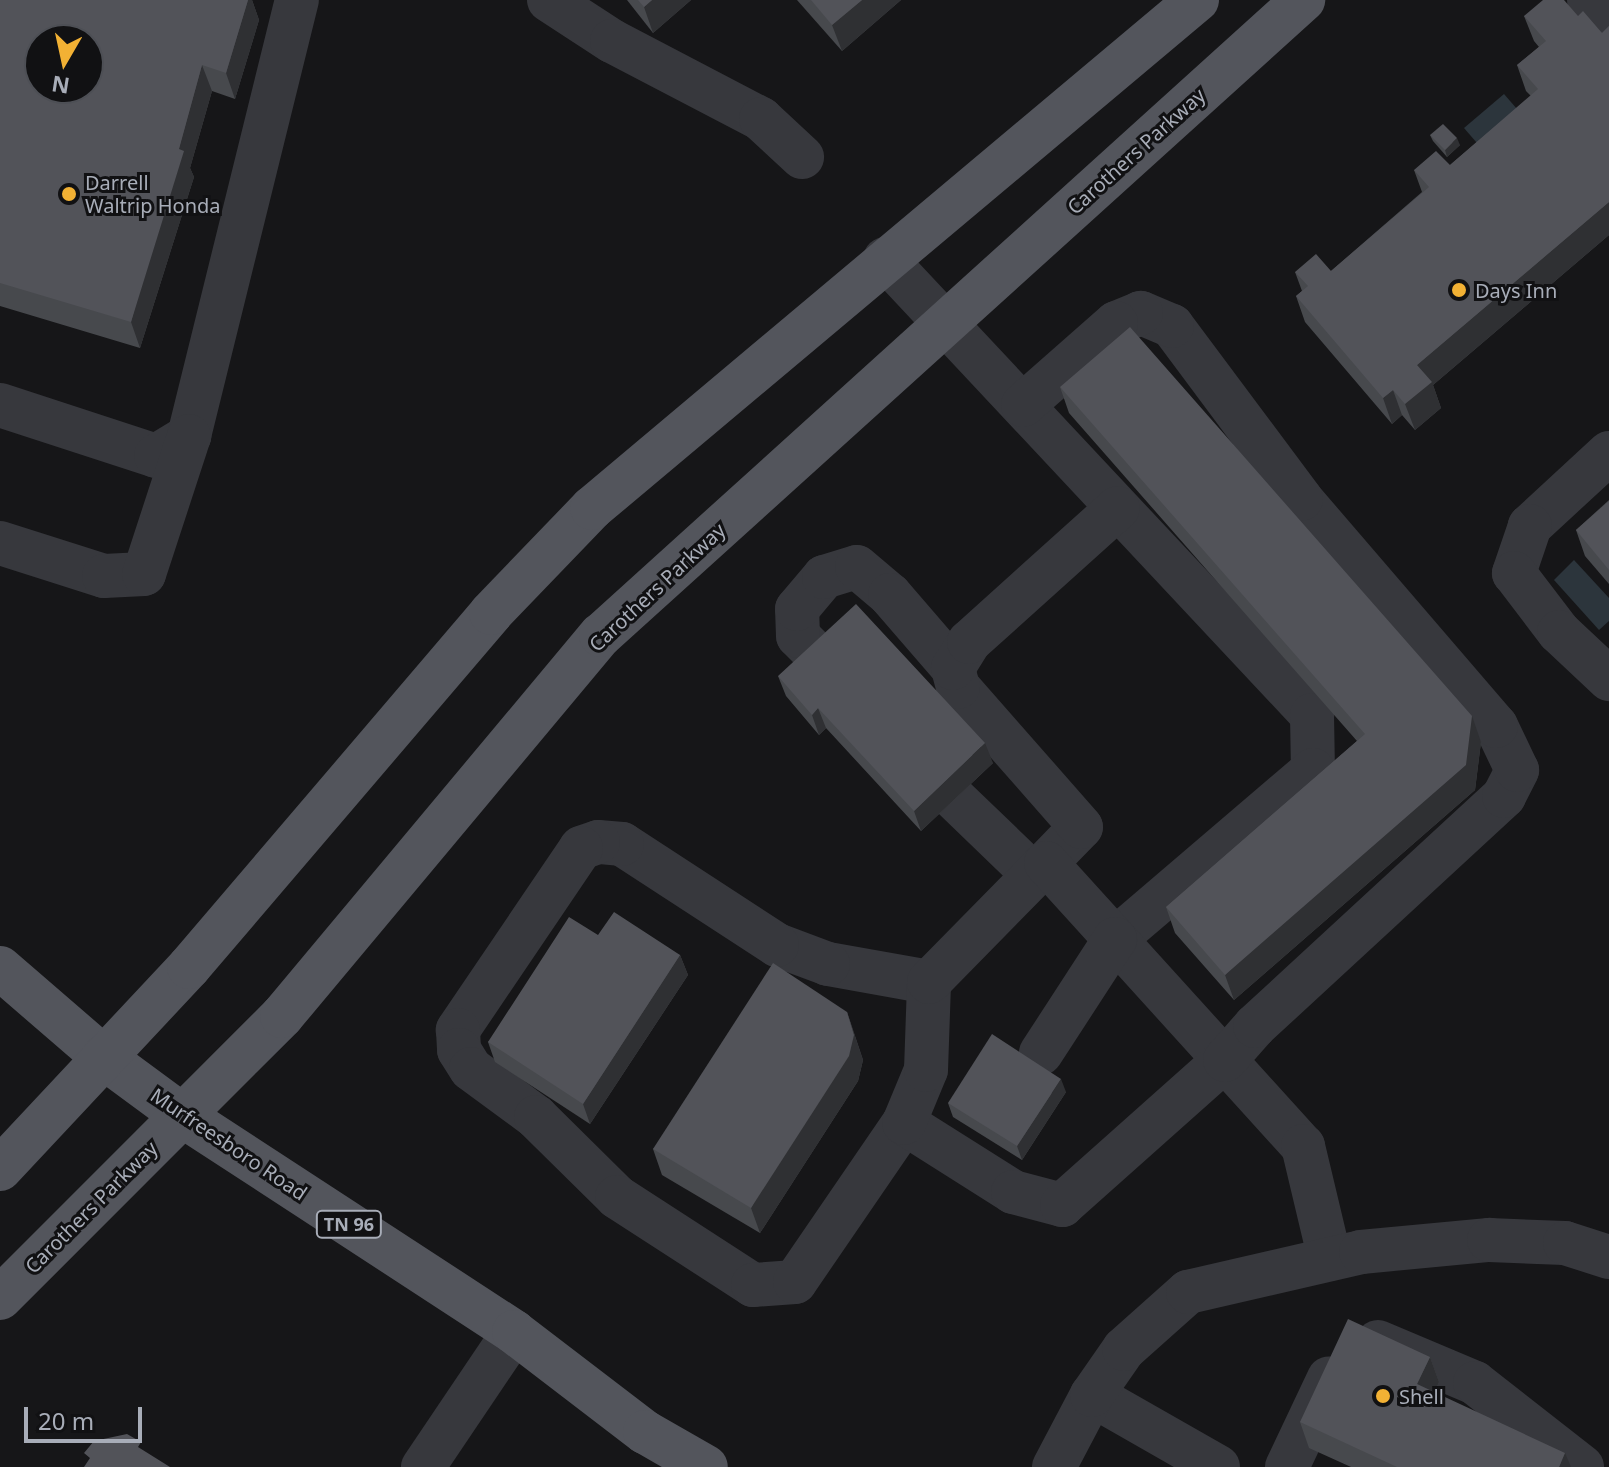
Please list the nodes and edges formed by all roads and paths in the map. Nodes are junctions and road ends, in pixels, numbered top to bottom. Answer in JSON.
{"nodes":[{"id":1,"x":297,"y":0,"type":"edge"},
{"id":2,"x":549,"y":0,"type":"edge"},
{"id":3,"x":1197,"y":0,"type":"edge"},
{"id":4,"x":1303,"y":0,"type":"edge"},
{"id":5,"x":1589,"y":0,"type":"edge"},
{"id":6,"x":1609,"y":22,"type":"edge"},
{"id":7,"x":802,"y":157,"type":"dead end"},
{"id":8,"x":885,"y":259,"type":"junction"},
{"id":9,"x":946,"y":323,"type":"junction"},
{"id":10,"x":0,"y":405,"type":"edge"},
{"id":11,"x":1023,"y":405,"type":"junction"},
{"id":12,"x":189,"y":436,"type":"junction"},
{"id":13,"x":1609,"y":453,"type":"edge"},
{"id":14,"x":1118,"y":508,"type":"junction"},
{"id":15,"x":0,"y":543,"type":"edge"},
{"id":16,"x":823,"y":661,"type":"edge"},
{"id":17,"x":953,"y":668,"type":"junction"},
{"id":18,"x":1609,"y":679,"type":"edge"},
{"id":19,"x":955,"y":799,"type":"edge"},
{"id":20,"x":1040,"y":869,"type":"junction"},
{"id":21,"x":1115,"y":939,"type":"junction"},
{"id":22,"x":0,"y":968,"type":"edge"},
{"id":23,"x":929,"y":982,"type":"junction"},
{"id":24,"x":1041,"y":1053,"type":"dead end"},
{"id":25,"x":103,"y":1057,"type":"junction"},
{"id":26,"x":1225,"y":1060,"type":"junction"},
{"id":27,"x":183,"y":1116,"type":"junction"},
{"id":28,"x":904,"y":1123,"type":"junction"},
{"id":29,"x":0,"y":1169,"type":"edge"},
{"id":30,"x":1609,"y":1257,"type":"edge"},
{"id":31,"x":1330,"y":1259,"type":"junction"},
{"id":32,"x":0,"y":1298,"type":"edge"},
{"id":33,"x":514,"y":1332,"type":"junction"},
{"id":34,"x":1092,"y":1395,"type":"junction"},
{"id":35,"x":423,"y":1467,"type":"edge"},
{"id":36,"x":706,"y":1467,"type":"edge"},
{"id":37,"x":1054,"y":1467,"type":"edge"},
{"id":38,"x":1218,"y":1467,"type":"edge"},
{"id":39,"x":1287,"y":1467,"type":"edge"},
{"id":40,"x":1582,"y":1467,"type":"edge"}],
"edges":[{"from":1,"to":12,"type":"street"},
{"from":2,"to":7,"type":"street"},
{"from":3,"to":8,"type":"main road"},
{"from":4,"to":9,"type":"main road","name":"Carothers Parkway"},
{"from":5,"to":6,"type":"street"},
{"from":8,"to":9,"type":"street"},
{"from":8,"to":25,"type":"main road"},
{"from":9,"to":11,"type":"street"},
{"from":9,"to":27,"type":"main road","name":"Carothers Parkway"},
{"from":10,"to":12,"type":"street"},
{"from":11,"to":14,"type":"street"},
{"from":11,"to":26,"type":"street"},
{"from":12,"to":15,"type":"street"},
{"from":13,"to":18,"type":"street"},
{"from":14,"to":17,"type":"street"},
{"from":14,"to":21,"type":"street"},
{"from":16,"to":17,"type":"street"},
{"from":17,"to":20,"type":"street"},
{"from":19,"to":20,"type":"street"},
{"from":20,"to":21,"type":"street"},
{"from":20,"to":23,"type":"street"},
{"from":21,"to":24,"type":"street"},
{"from":21,"to":26,"type":"street"},
{"from":22,"to":25,"type":"main road","name":"Murfreesboro Road","number":"TN 96"},
{"from":23,"to":28,"type":"street"},
{"from":23,"to":28,"type":"street"},
{"from":25,"to":27,"type":"main road","name":"Murfreesboro Road","number":"TN 96"},
{"from":25,"to":29,"type":"main road"},
{"from":26,"to":28,"type":"street"},
{"from":26,"to":31,"type":"street"},
{"from":27,"to":32,"type":"main road","name":"Carothers Parkway"},
{"from":27,"to":33,"type":"main road","name":"Murfreesboro Road","number":"TN 96"},
{"from":30,"to":31,"type":"street"},
{"from":31,"to":34,"type":"street"},
{"from":33,"to":35,"type":"street"},
{"from":33,"to":36,"type":"main road","name":"Murfreesboro Road","number":"TN 96"},
{"from":34,"to":37,"type":"street"},
{"from":34,"to":38,"type":"street"},
{"from":39,"to":40,"type":"street"}]}
